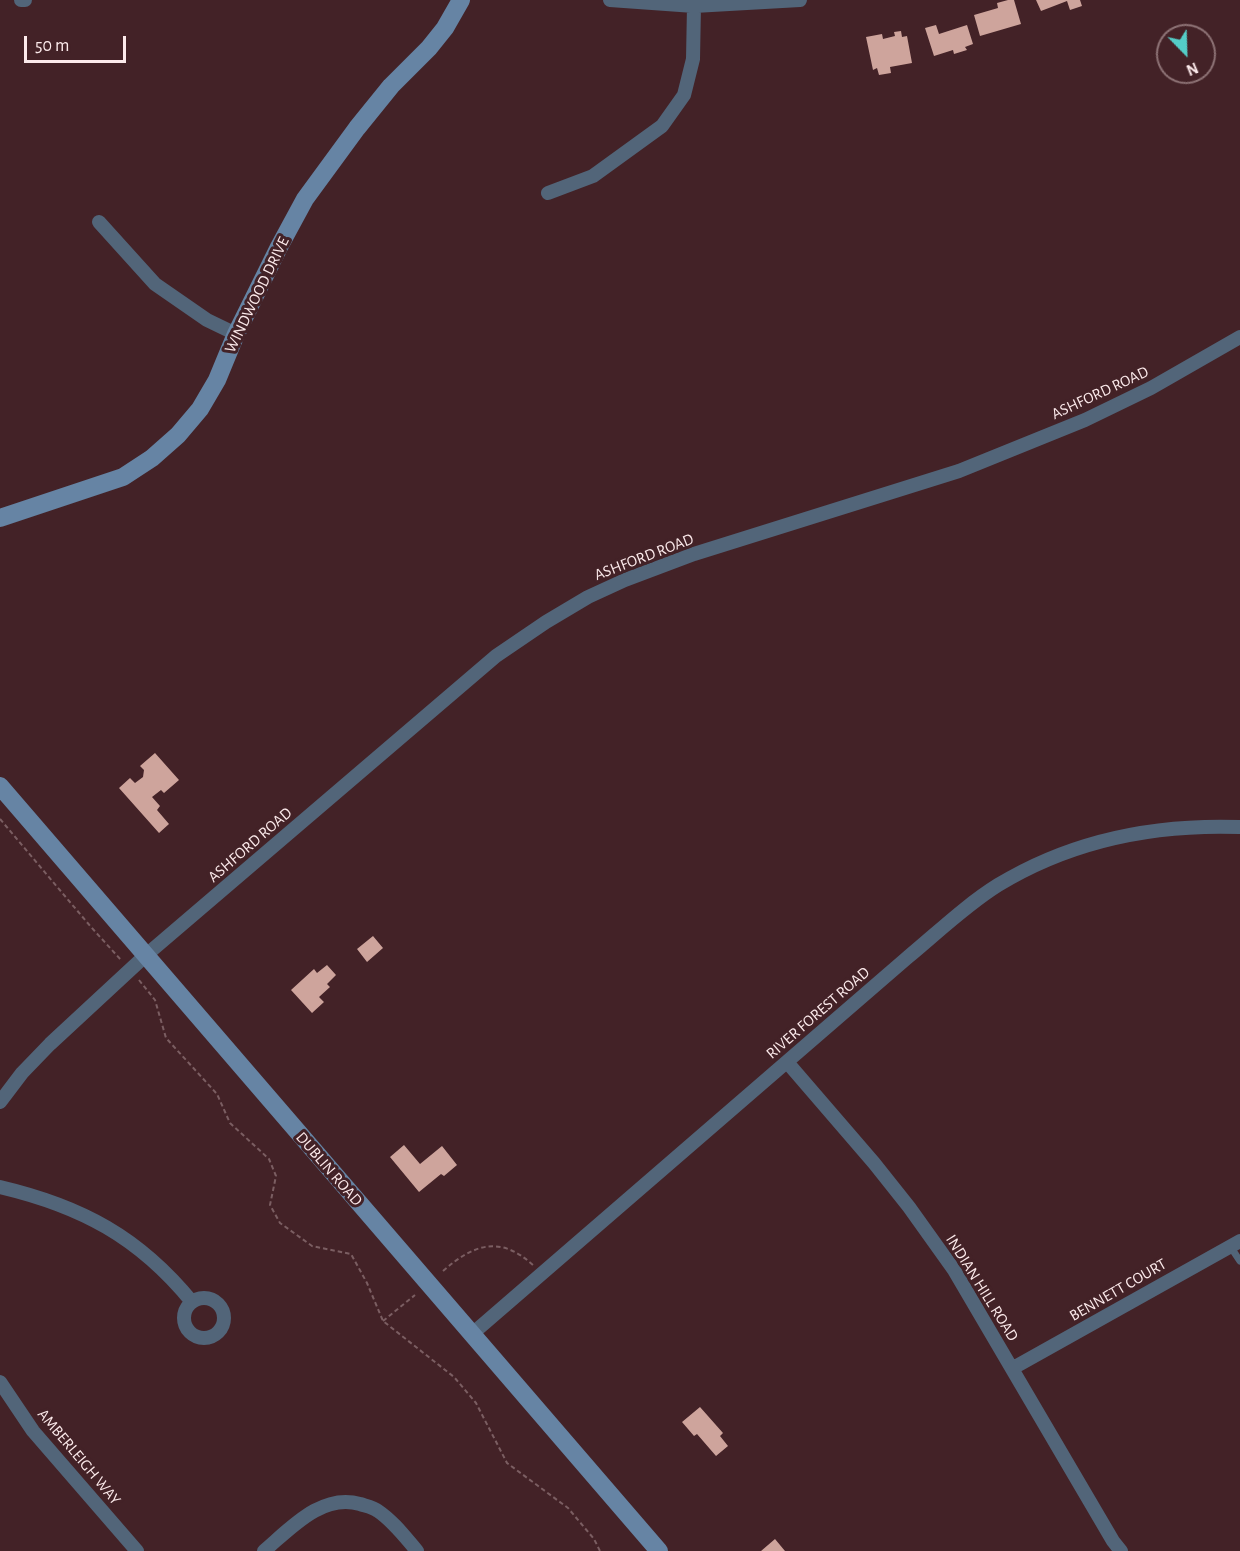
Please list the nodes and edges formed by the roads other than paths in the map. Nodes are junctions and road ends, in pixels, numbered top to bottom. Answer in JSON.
{"nodes":[{"id":1,"x":461,"y":0,"type":"edge"},
{"id":2,"x":610,"y":0,"type":"edge"},
{"id":3,"x":800,"y":0,"type":"edge"},
{"id":4,"x":694,"y":6,"type":"junction"},
{"id":5,"x":549,"y":193,"type":"dead end"},
{"id":6,"x":99,"y":222,"type":"dead end"},
{"id":7,"x":236,"y":334,"type":"junction"},
{"id":8,"x":1240,"y":337,"type":"edge"},
{"id":9,"x":0,"y":518,"type":"edge"},
{"id":10,"x":0,"y":786,"type":"edge"},
{"id":11,"x":1240,"y":827,"type":"edge"},
{"id":12,"x":145,"y":956,"type":"junction"},
{"id":13,"x":787,"y":1062,"type":"junction"},
{"id":14,"x":0,"y":1102,"type":"edge"},
{"id":15,"x":0,"y":1188,"type":"edge"},
{"id":16,"x":1235,"y":1244,"type":"edge"},
{"id":17,"x":1240,"y":1261,"type":"edge"},
{"id":18,"x":192,"y":1302,"type":"dead end"},
{"id":19,"x":472,"y":1334,"type":"junction"},
{"id":20,"x":1013,"y":1368,"type":"junction"},
{"id":21,"x":0,"y":1382,"type":"edge"},
{"id":22,"x":136,"y":1551,"type":"edge"},
{"id":23,"x":264,"y":1551,"type":"edge"},
{"id":24,"x":417,"y":1551,"type":"edge"},
{"id":25,"x":659,"y":1551,"type":"edge"},
{"id":26,"x":1121,"y":1551,"type":"edge"}],
"edges":[{"from":1,"to":7,"type":"main road","name":"WINDWOOD DRIVE"},
{"from":2,"to":4,"type":"street"},
{"from":3,"to":4,"type":"street"},
{"from":4,"to":5,"type":"street"},
{"from":6,"to":7,"type":"street"},
{"from":7,"to":9,"type":"main road","name":"WINDWOOD DRIVE"},
{"from":8,"to":12,"type":"street","name":"ASHFORD ROAD"},
{"from":10,"to":12,"type":"main road","name":"DUBLIN ROAD"},
{"from":11,"to":13,"type":"street","name":"RIVER FOREST ROAD"},
{"from":12,"to":14,"type":"street"},
{"from":12,"to":19,"type":"main road","name":"DUBLIN ROAD"},
{"from":13,"to":19,"type":"street","name":"RIVER FOREST ROAD"},
{"from":13,"to":20,"type":"street","name":"INDIAN HILL ROAD"},
{"from":15,"to":18,"type":"street"},
{"from":16,"to":17,"type":"lane"},
{"from":16,"to":20,"type":"street","name":"BENNETT COURT"},
{"from":19,"to":25,"type":"main road","name":"DUBLIN ROAD"},
{"from":20,"to":26,"type":"street","name":"INDIAN HILL ROAD"},
{"from":21,"to":22,"type":"street","name":"AMBERLEIGH WAY"},
{"from":23,"to":24,"type":"street"}]}
